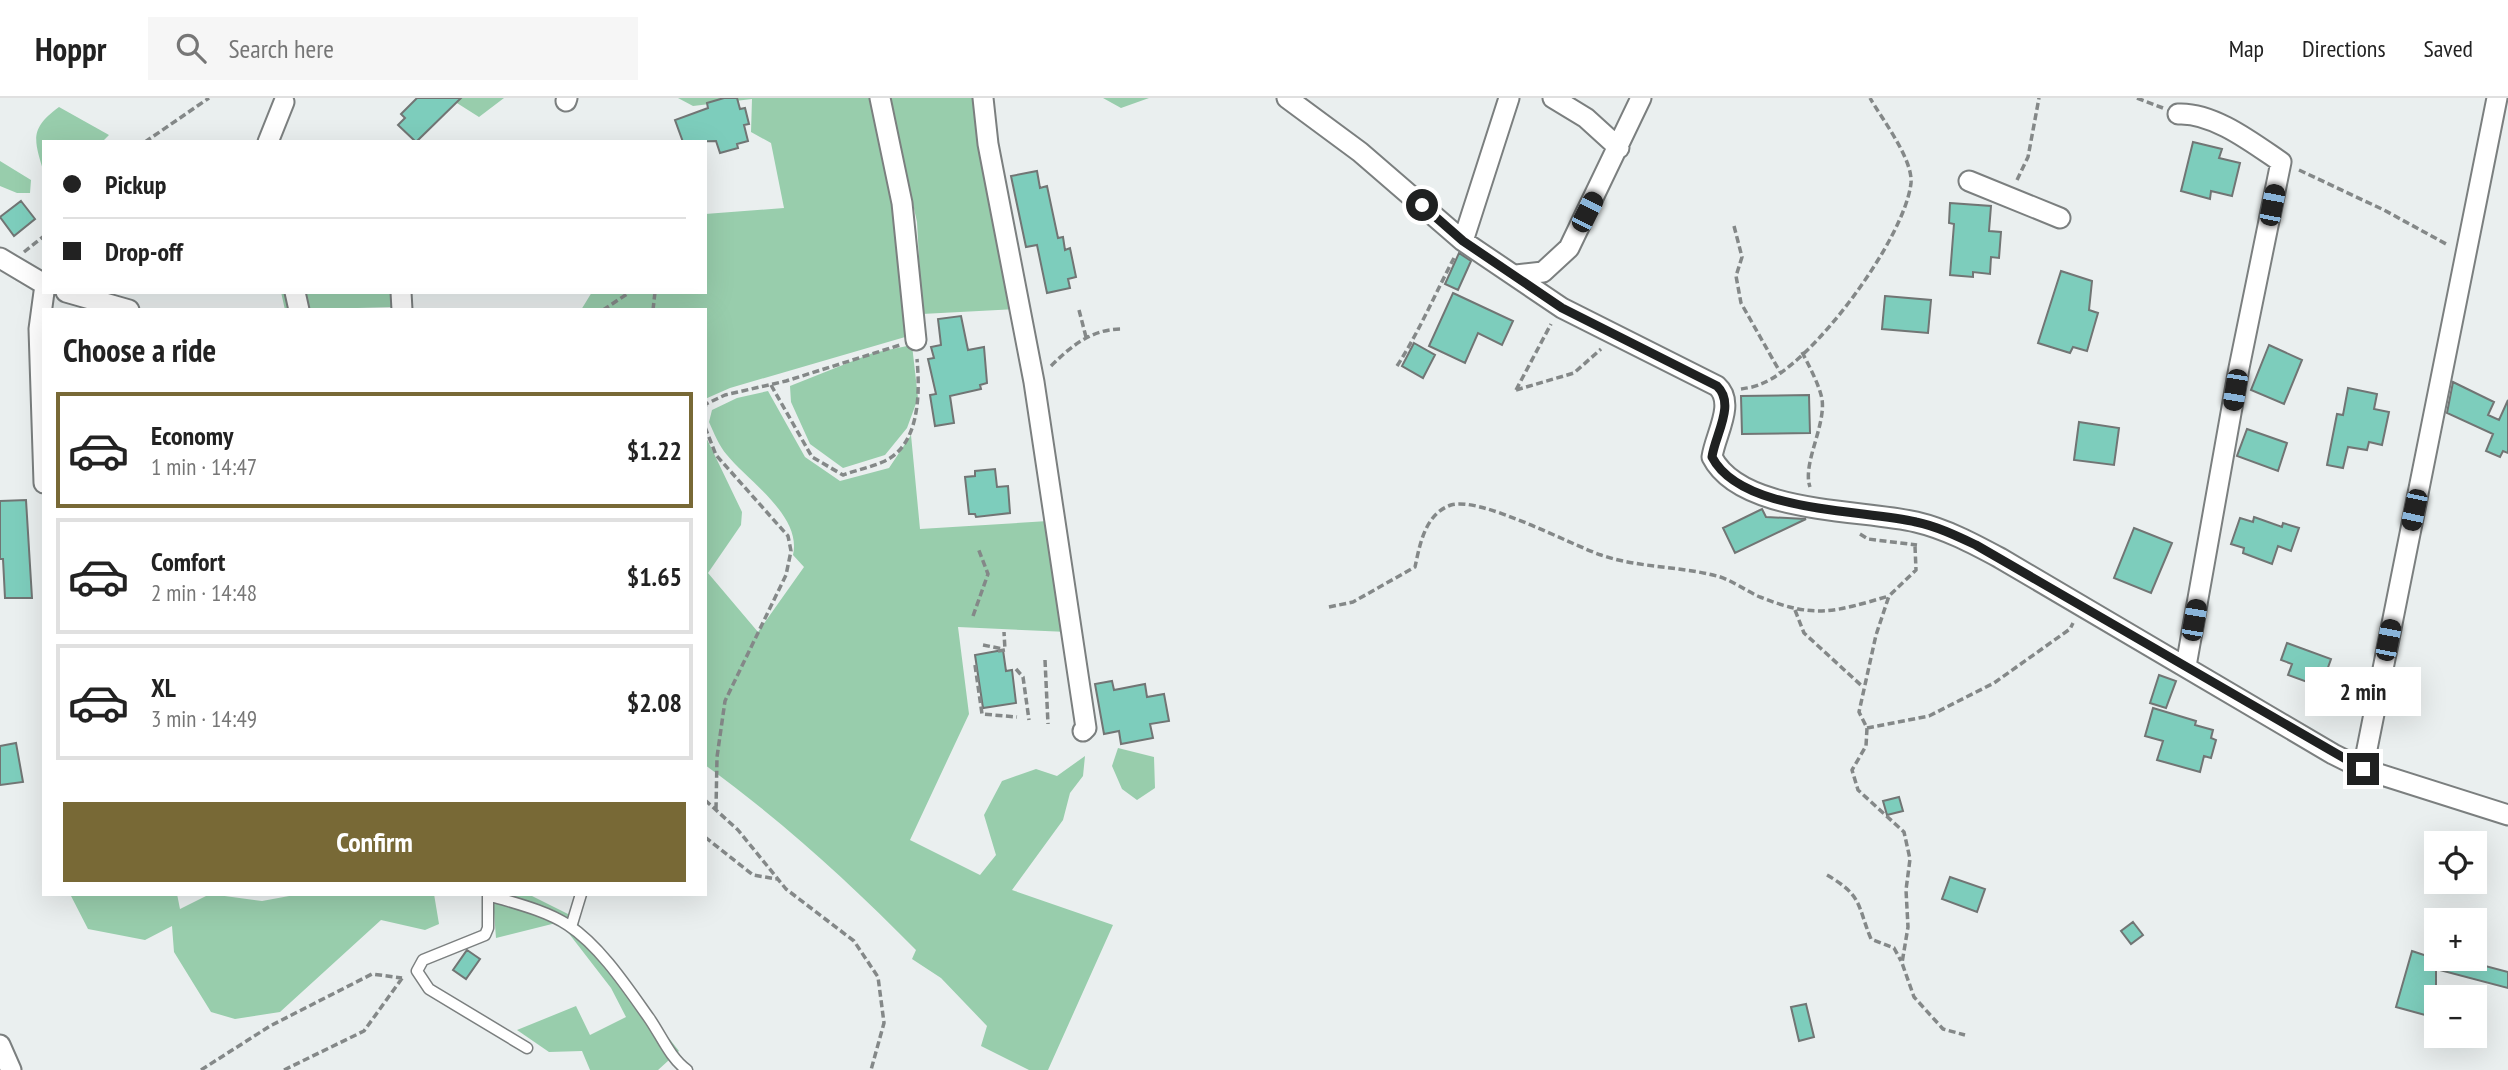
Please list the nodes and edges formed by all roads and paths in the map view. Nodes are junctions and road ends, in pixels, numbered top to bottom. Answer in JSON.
{"nodes":[{"id":1,"x":209,"y":98,"type":"edge"},
{"id":2,"x":880,"y":98,"type":"edge"},
{"id":3,"x":983,"y":98,"type":"edge"},
{"id":4,"x":1287,"y":98,"type":"edge"},
{"id":5,"x":1509,"y":98,"type":"edge"},
{"id":6,"x":1553,"y":98,"type":"edge"},
{"id":7,"x":1641,"y":98,"type":"edge"},
{"id":8,"x":1870,"y":98,"type":"edge"},
{"id":9,"x":2039,"y":98,"type":"edge"},
{"id":10,"x":2137,"y":98,"type":"edge"},
{"id":11,"x":2497,"y":98,"type":"edge"},
{"id":12,"x":284,"y":102,"type":"dead end"},
{"id":13,"x":2178,"y":114,"type":"joint"},
{"id":14,"x":148,"y":140,"type":"edge"},
{"id":15,"x":269,"y":140,"type":"edge"},
{"id":16,"x":1619,"y":148,"type":"junction"},
{"id":17,"x":2281,"y":162,"type":"junction"},
{"id":18,"x":1969,"y":181,"type":"dead end"},
{"id":19,"x":2009,"y":197,"type":"junction"},
{"id":20,"x":2060,"y":218,"type":"dead end"},
{"id":21,"x":1734,"y":226,"type":"dead end"},
{"id":22,"x":1463,"y":241,"type":"junction"},
{"id":23,"x":2468,"y":245,"type":"junction"},
{"id":24,"x":0,"y":258,"type":"edge"},
{"id":25,"x":1516,"y":275,"type":"junction"},
{"id":26,"x":42,"y":283,"type":"edge"},
{"id":27,"x":73,"y":294,"type":"edge"},
{"id":28,"x":627,"y":294,"type":"edge"},
{"id":29,"x":121,"y":308,"type":"edge"},
{"id":30,"x":606,"y":308,"type":"edge"},
{"id":31,"x":1562,"y":308,"type":"junction"},
{"id":32,"x":42,"y":310,"type":"edge"},
{"id":33,"x":1079,"y":310,"type":"dead end"},
{"id":34,"x":1121,"y":329,"type":"dead end"},
{"id":35,"x":1086,"y":337,"type":"junction"},
{"id":36,"x":1616,"y":337,"type":"junction"},
{"id":37,"x":916,"y":340,"type":"junction"},
{"id":38,"x":1802,"y":352,"type":"junction"},
{"id":39,"x":1397,"y":366,"type":"dead end"},
{"id":40,"x":1780,"y":372,"type":"junction"},
{"id":41,"x":1034,"y":382,"type":"junction"},
{"id":42,"x":771,"y":385,"type":"junction"},
{"id":43,"x":1725,"y":393,"type":"junction"},
{"id":44,"x":707,"y":404,"type":"edge"},
{"id":45,"x":42,"y":406,"type":"edge"},
{"id":46,"x":707,"y":432,"type":"edge"},
{"id":47,"x":1825,"y":510,"type":"junction"},
{"id":48,"x":1915,"y":546,"type":"dead end"},
{"id":49,"x":978,"y":548,"type":"dead end"},
{"id":50,"x":1889,"y":596,"type":"junction"},
{"id":51,"x":2079,"y":604,"type":"junction"},
{"id":52,"x":1329,"y":607,"type":"dead end"},
{"id":53,"x":1795,"y":610,"type":"junction"},
{"id":54,"x":973,"y":616,"type":"dead end"},
{"id":55,"x":1004,"y":632,"type":"dead end"},
{"id":56,"x":983,"y":645,"type":"dead end"},
{"id":57,"x":1005,"y":650,"type":"junction"},
{"id":58,"x":998,"y":651,"type":"dead end"},
{"id":59,"x":1045,"y":660,"type":"dead end"},
{"id":60,"x":975,"y":665,"type":"dead end"},
{"id":61,"x":2186,"y":666,"type":"junction"},
{"id":62,"x":1016,"y":668,"type":"dead end"},
{"id":63,"x":1863,"y":687,"type":"junction"},
{"id":64,"x":1017,"y":717,"type":"dead end"},
{"id":65,"x":1029,"y":720,"type":"dead end"},
{"id":66,"x":1048,"y":724,"type":"dead end"},
{"id":67,"x":1867,"y":728,"type":"junction"},
{"id":68,"x":1083,"y":731,"type":"dead end"},
{"id":69,"x":2363,"y":769,"type":"junction"},
{"id":70,"x":707,"y":802,"type":"edge"},
{"id":71,"x":716,"y":810,"type":"junction"},
{"id":72,"x":2508,"y":815,"type":"edge"},
{"id":73,"x":707,"y":839,"type":"edge"},
{"id":74,"x":1827,"y":875,"type":"dead end"},
{"id":75,"x":779,"y":879,"type":"junction"},
{"id":76,"x":488,"y":896,"type":"edge"},
{"id":77,"x":494,"y":896,"type":"edge"},
{"id":78,"x":580,"y":896,"type":"edge"},
{"id":79,"x":571,"y":927,"type":"junction"},
{"id":80,"x":1902,"y":963,"type":"junction"},
{"id":81,"x":419,"y":965,"type":"junction"},
{"id":82,"x":402,"y":978,"type":"junction"},
{"id":83,"x":1965,"y":1035,"type":"dead end"},
{"id":84,"x":0,"y":1045,"type":"edge"},
{"id":85,"x":527,"y":1048,"type":"dead end"},
{"id":86,"x":11,"y":1070,"type":"edge"},
{"id":87,"x":201,"y":1070,"type":"edge"},
{"id":88,"x":284,"y":1070,"type":"edge"},
{"id":89,"x":687,"y":1070,"type":"edge"},
{"id":90,"x":871,"y":1070,"type":"edge"}],
"edges":[{"from":1,"to":14,"type":"path"},
{"from":2,"to":37,"type":"street"},
{"from":3,"to":41,"type":"street"},
{"from":4,"to":22,"type":"street"},
{"from":5,"to":22,"type":"street"},
{"from":6,"to":16,"type":"street"},
{"from":7,"to":16,"type":"street"},
{"from":8,"to":38,"type":"path"},
{"from":9,"to":19,"type":"path"},
{"from":10,"to":13,"type":"path"},
{"from":11,"to":23,"type":"street"},
{"from":12,"to":15,"type":"street"},
{"from":13,"to":17,"type":"street"},
{"from":16,"to":25,"type":"street"},
{"from":17,"to":23,"type":"path"},
{"from":17,"to":61,"type":"street"},
{"from":18,"to":19,"type":"street"},
{"from":19,"to":20,"type":"street"},
{"from":21,"to":40,"type":"path"},
{"from":22,"to":25,"type":"street"},
{"from":22,"to":39,"type":"path"},
{"from":23,"to":69,"type":"street"},
{"from":24,"to":26,"type":"street"},
{"from":25,"to":31,"type":"street"},
{"from":27,"to":29,"type":"street"},
{"from":28,"to":30,"type":"path"},
{"from":31,"to":36,"type":"street"},
{"from":31,"to":36,"type":"path"},
{"from":32,"to":45,"type":"street"},
{"from":33,"to":35,"type":"path"},
{"from":34,"to":35,"type":"path"},
{"from":35,"to":41,"type":"path"},
{"from":36,"to":43,"type":"street"},
{"from":37,"to":42,"type":"path"},
{"from":37,"to":42,"type":"path"},
{"from":38,"to":40,"type":"path"},
{"from":38,"to":47,"type":"path"},
{"from":40,"to":43,"type":"path"},
{"from":41,"to":68,"type":"street"},
{"from":42,"to":44,"type":"path"},
{"from":43,"to":47,"type":"street"},
{"from":46,"to":71,"type":"path"},
{"from":47,"to":51,"type":"street"},
{"from":48,"to":50,"type":"path"},
{"from":49,"to":54,"type":"path"},
{"from":50,"to":53,"type":"path"},
{"from":50,"to":63,"type":"path"},
{"from":51,"to":61,"type":"street"},
{"from":51,"to":67,"type":"path"},
{"from":52,"to":53,"type":"path"},
{"from":53,"to":63,"type":"path"},
{"from":55,"to":57,"type":"path"},
{"from":56,"to":57,"type":"path"},
{"from":57,"to":58,"type":"path"},
{"from":59,"to":66,"type":"path"},
{"from":60,"to":64,"type":"path"},
{"from":61,"to":69,"type":"street"},
{"from":62,"to":65,"type":"path"},
{"from":63,"to":67,"type":"path"},
{"from":67,"to":80,"type":"path"},
{"from":69,"to":72,"type":"street"},
{"from":70,"to":71,"type":"path"},
{"from":71,"to":75,"type":"path"},
{"from":73,"to":75,"type":"path"},
{"from":74,"to":80,"type":"path"},
{"from":75,"to":90,"type":"path"},
{"from":76,"to":81,"type":"lane"},
{"from":77,"to":79,"type":"lane"},
{"from":78,"to":79,"type":"lane"},
{"from":79,"to":89,"type":"lane"},
{"from":80,"to":83,"type":"path"},
{"from":81,"to":82,"type":"path"},
{"from":81,"to":85,"type":"lane"},
{"from":82,"to":87,"type":"path"},
{"from":82,"to":88,"type":"path"},
{"from":84,"to":86,"type":"street"}]}
